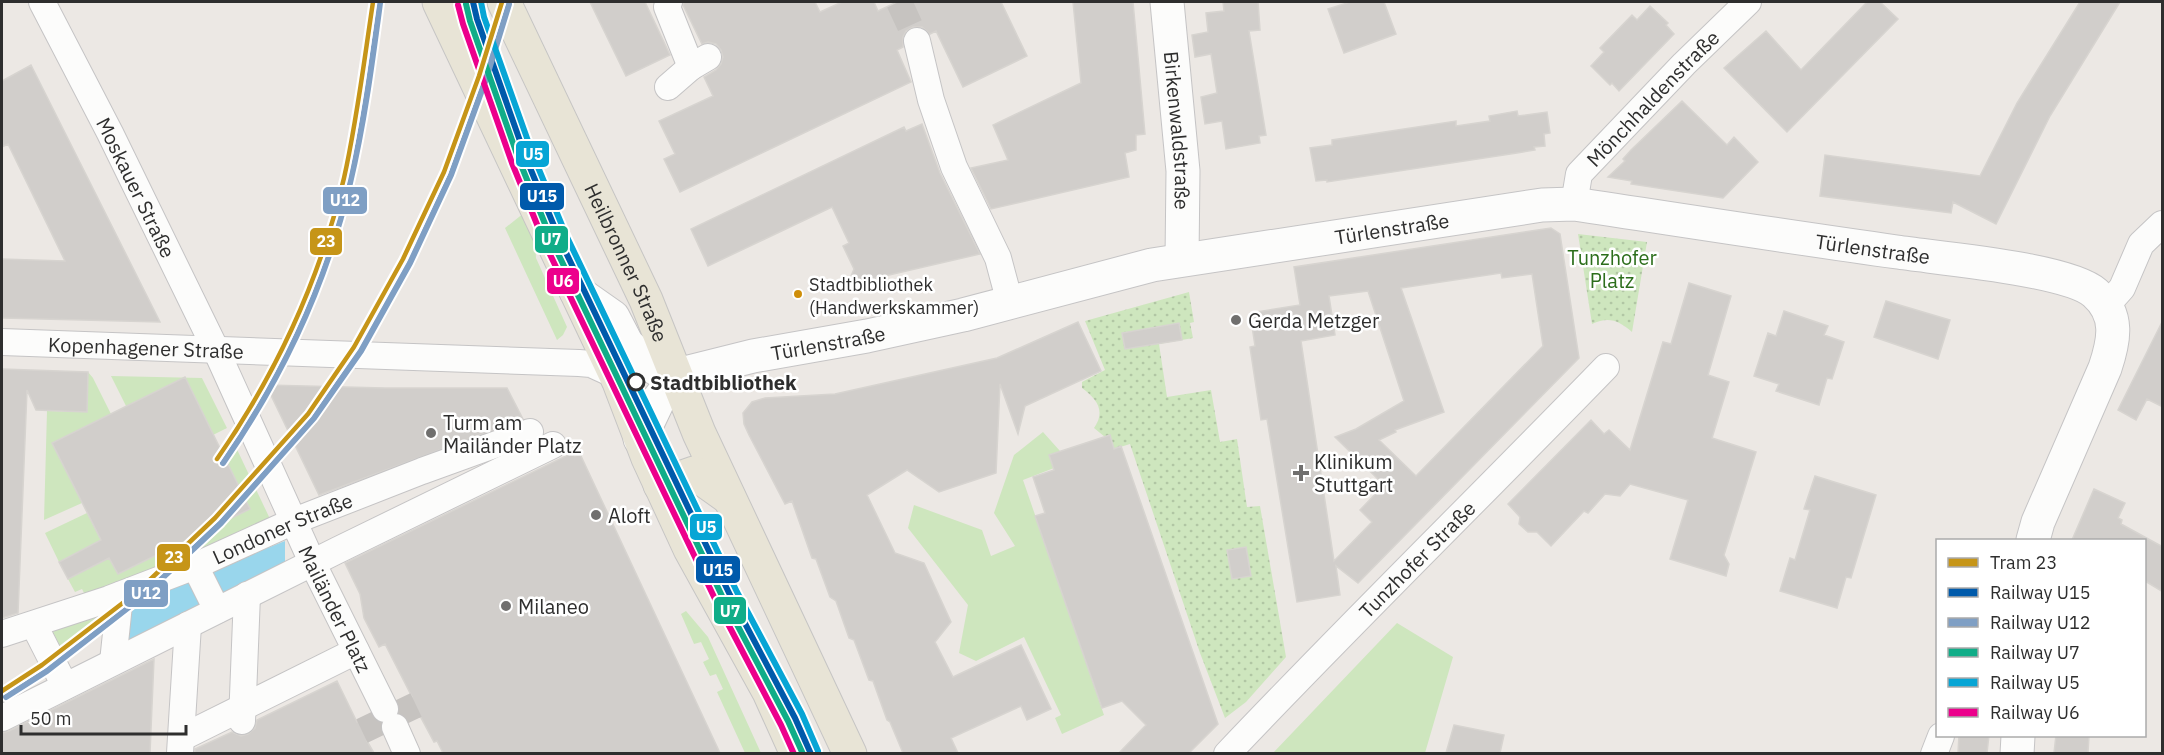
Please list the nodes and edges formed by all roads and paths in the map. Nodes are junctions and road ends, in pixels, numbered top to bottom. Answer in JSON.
{"nodes":[{"id":1,"x":42,"y":2,"type":"edge"},
{"id":2,"x":439,"y":2,"type":"edge"},
{"id":3,"x":504,"y":2,"type":"edge"},
{"id":4,"x":669,"y":2,"type":"edge"},
{"id":5,"x":1167,"y":2,"type":"edge"},
{"id":6,"x":1748,"y":2,"type":"edge"},
{"id":7,"x":917,"y":41,"type":"tunnel mouth"},
{"id":8,"x":668,"y":87,"type":"dead end"},
{"id":9,"x":1574,"y":204,"type":"junction"},
{"id":10,"x":2163,"y":224,"type":"edge"},
{"id":11,"x":1182,"y":259,"type":"junction"},
{"id":12,"x":576,"y":291,"type":"junction"},
{"id":13,"x":1010,"y":303,"type":"junction"},
{"id":14,"x":2106,"y":306,"type":"junction"},
{"id":15,"x":593,"y":328,"type":"junction"},
{"id":16,"x":2,"y":342,"type":"edge"},
{"id":17,"x":216,"y":350,"type":"junction"},
{"id":18,"x":579,"y":363,"type":"junction"},
{"id":19,"x":1606,"y":367,"type":"dead end"},
{"id":20,"x":615,"y":375,"type":"junction"},
{"id":21,"x":677,"y":375,"type":"junction"},
{"id":22,"x":228,"y":376,"type":"joint"},
{"id":23,"x":530,"y":432,"type":"dead end"},
{"id":24,"x":640,"y":439,"type":"junction"},
{"id":25,"x":554,"y":445,"type":"dead end"},
{"id":26,"x":660,"y":485,"type":"junction"},
{"id":27,"x":731,"y":499,"type":"junction"},
{"id":28,"x":294,"y":522,"type":"junction"},
{"id":29,"x":2033,"y":539,"type":"edge"},
{"id":30,"x":312,"y":562,"type":"junction"},
{"id":31,"x":195,"y":566,"type":"junction"},
{"id":32,"x":120,"y":595,"type":"junction"},
{"id":33,"x":247,"y":595,"type":"junction"},
{"id":34,"x":217,"y":610,"type":"junction"},
{"id":35,"x":188,"y":625,"type":"junction"},
{"id":36,"x":35,"y":628,"type":"junction"},
{"id":37,"x":2,"y":634,"type":"edge"},
{"id":38,"x":2,"y":649,"type":"edge"},
{"id":39,"x":356,"y":651,"type":"junction"},
{"id":40,"x":113,"y":662,"type":"junction"},
{"id":41,"x":65,"y":686,"type":"junction"},
{"id":42,"x":242,"y":717,"type":"junction"},
{"id":43,"x":2,"y":718,"type":"edge"},
{"id":44,"x":1940,"y":737,"type":"edge"},
{"id":45,"x":2018,"y":737,"type":"edge"},
{"id":46,"x":181,"y":746,"type":"edge"},
{"id":47,"x":406,"y":753,"type":"edge"},
{"id":48,"x":797,"y":753,"type":"edge"},
{"id":49,"x":850,"y":753,"type":"edge"},
{"id":50,"x":1227,"y":753,"type":"edge"},
{"id":51,"x":1934,"y":753,"type":"edge"},
{"id":52,"x":2017,"y":753,"type":"edge"}],
"edges":[{"from":1,"to":17,"type":"street","name":"Moskauer Straße"},
{"from":2,"to":12,"type":"main road"},
{"from":3,"to":21,"type":"main road","name":"Heilbronner Straße"},
{"from":4,"to":8,"type":"street"},
{"from":5,"to":11,"type":"street","name":"Birkenwaldstraße"},
{"from":6,"to":9,"type":"street","name":"Mönchhaldenstraße"},
{"from":7,"to":13,"type":"street"},
{"from":9,"to":11,"type":"street","name":"Türlenstraße"},
{"from":9,"to":14,"type":"street","name":"Türlenstraße"},
{"from":10,"to":14,"type":"street"},
{"from":11,"to":13,"type":"street","name":"Türlenstraße"},
{"from":12,"to":15,"type":"main road"},
{"from":12,"to":21,"type":"street"},
{"from":13,"to":21,"type":"street","name":"Türlenstraße"},
{"from":14,"to":29,"type":"street"},
{"from":15,"to":18,"type":"street"},
{"from":15,"to":20,"type":"main road"},
{"from":16,"to":17,"type":"street","name":"Kopenhagener Straße"},
{"from":17,"to":18,"type":"street","name":"Kopenhagener Straße"},
{"from":17,"to":22,"type":"street","name":"Moskauer Straße"},
{"from":18,"to":20,"type":"street","name":"Kopenhagener Straße"},
{"from":19,"to":50,"type":"street","name":"Tunzhofer Straße"},
{"from":20,"to":24,"type":"main road"},
{"from":21,"to":24,"type":"street"},
{"from":21,"to":27,"type":"main road","name":"Heilbronner Straße"},
{"from":22,"to":28,"type":"street","name":"Mailänder Platz"},
{"from":23,"to":28,"type":"street","name":"Londoner Straße"},
{"from":24,"to":26,"type":"main road"},
{"from":25,"to":30,"type":"street","name":"Londoner Straße"},
{"from":26,"to":27,"type":"main road"},
{"from":26,"to":48,"type":"main road"},
{"from":27,"to":49,"type":"main road","name":"Heilbronner Straße"},
{"from":28,"to":30,"type":"street","name":"Mailänder Platz"},
{"from":28,"to":31,"type":"street","name":"Londoner Straße"},
{"from":30,"to":33,"type":"street","name":"Londoner Straße"},
{"from":30,"to":39,"type":"street","name":"Mailänder Platz"},
{"from":31,"to":32,"type":"street","name":"Londoner Straße"},
{"from":31,"to":34,"type":"street"},
{"from":32,"to":36,"type":"street","name":"Londoner Straße"},
{"from":32,"to":40,"type":"street"},
{"from":33,"to":34,"type":"street","name":"Londoner Straße"},
{"from":33,"to":42,"type":"street"},
{"from":34,"to":35,"type":"street","name":"Londoner Straße"},
{"from":35,"to":40,"type":"street","name":"Londoner Straße"},
{"from":35,"to":46,"type":"street"},
{"from":36,"to":37,"type":"street","name":"Londoner Straße"},
{"from":36,"to":38,"type":"street","name":"Londoner Straße"},
{"from":36,"to":41,"type":"street"},
{"from":39,"to":42,"type":"street"},
{"from":39,"to":47,"type":"street","name":"Mailänder Platz"},
{"from":40,"to":41,"type":"street","name":"Londoner Straße"},
{"from":41,"to":43,"type":"street","name":"Londoner Straße"},
{"from":42,"to":46,"type":"street"},
{"from":44,"to":51,"type":"street"},
{"from":45,"to":52,"type":"street"}]}
